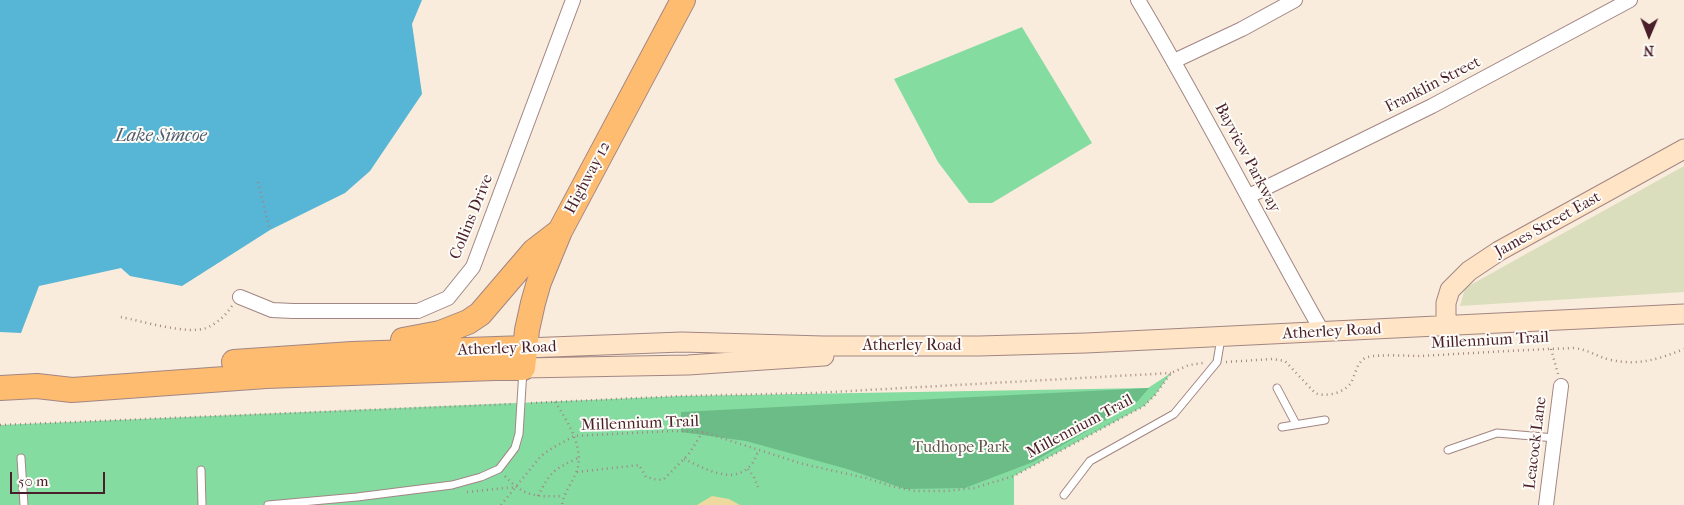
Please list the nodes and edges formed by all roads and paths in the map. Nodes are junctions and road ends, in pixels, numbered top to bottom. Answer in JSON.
{"nodes":[{"id":1,"x":573,"y":0,"type":"edge"},
{"id":2,"x":684,"y":0,"type":"edge"},
{"id":3,"x":1138,"y":0,"type":"edge"},
{"id":4,"x":1295,"y":0,"type":"edge"},
{"id":5,"x":1630,"y":0,"type":"edge"},
{"id":6,"x":1174,"y":61,"type":"junction"},
{"id":7,"x":1684,"y":149,"type":"edge"},
{"id":8,"x":258,"y":182,"type":"dead end"},
{"id":9,"x":1249,"y":196,"type":"junction"},
{"id":10,"x":270,"y":230,"type":"dead end"},
{"id":11,"x":560,"y":231,"type":"junction"},
{"id":12,"x":240,"y":297,"type":"joint"},
{"id":13,"x":1684,"y":314,"type":"edge"},
{"id":14,"x":121,"y":317,"type":"dead end"},
{"id":15,"x":1446,"y":327,"type":"junction"},
{"id":16,"x":1323,"y":333,"type":"junction"},
{"id":17,"x":1221,"y":338,"type":"junction"},
{"id":18,"x":1551,"y":349,"type":"junction"},
{"id":19,"x":1684,"y":349,"type":"edge"},
{"id":20,"x":285,"y":358,"type":"junction"},
{"id":21,"x":524,"y":358,"type":"junction"},
{"id":22,"x":1217,"y":362,"type":"junction"},
{"id":23,"x":1171,"y":373,"type":"junction"},
{"id":24,"x":37,"y":386,"type":"junction"},
{"id":25,"x":1561,"y":386,"type":"joint"},
{"id":26,"x":0,"y":388,"type":"edge"},
{"id":27,"x":1277,"y":388,"type":"dead end"},
{"id":28,"x":555,"y":402,"type":"junction"},
{"id":29,"x":521,"y":403,"type":"junction"},
{"id":30,"x":1325,"y":420,"type":"dead end"},
{"id":31,"x":1296,"y":424,"type":"junction"},
{"id":32,"x":0,"y":425,"type":"edge"},
{"id":33,"x":1282,"y":427,"type":"dead end"},
{"id":34,"x":703,"y":432,"type":"junction"},
{"id":35,"x":574,"y":436,"type":"junction"},
{"id":36,"x":1555,"y":438,"type":"junction"},
{"id":37,"x":759,"y":450,"type":"junction"},
{"id":38,"x":1448,"y":450,"type":"dead end"},
{"id":39,"x":21,"y":458,"type":"dead end"},
{"id":40,"x":578,"y":458,"type":"junction"},
{"id":41,"x":684,"y":458,"type":"junction"},
{"id":42,"x":499,"y":469,"type":"junction"},
{"id":43,"x":747,"y":469,"type":"junction"},
{"id":44,"x":201,"y":470,"type":"dead end"},
{"id":45,"x":577,"y":472,"type":"junction"},
{"id":46,"x":515,"y":487,"type":"junction"},
{"id":47,"x":758,"y":487,"type":"dead end"},
{"id":48,"x":1064,"y":495,"type":"dead end"},
{"id":49,"x":563,"y":496,"type":"junction"},
{"id":50,"x":537,"y":497,"type":"junction"},
{"id":51,"x":24,"y":505,"type":"edge"},
{"id":52,"x":204,"y":505,"type":"edge"},
{"id":53,"x":210,"y":505,"type":"edge"},
{"id":54,"x":268,"y":505,"type":"edge"},
{"id":55,"x":501,"y":505,"type":"edge"},
{"id":56,"x":562,"y":505,"type":"edge"},
{"id":57,"x":1546,"y":505,"type":"edge"}],
"edges":[{"from":1,"to":12,"type":"street","name":"Collins Drive"},
{"from":2,"to":11,"type":"highway","name":"Highway 12"},
{"from":3,"to":6,"type":"street","name":"Bayview Parkway"},
{"from":4,"to":6,"type":"street"},
{"from":5,"to":9,"type":"street","name":"Franklin Street"},
{"from":6,"to":9,"type":"street","name":"Bayview Parkway"},
{"from":7,"to":15,"type":"main road","name":"James Street East"},
{"from":8,"to":10,"type":"path"},
{"from":9,"to":16,"type":"street","name":"Bayview Parkway"},
{"from":11,"to":20,"type":"highway"},
{"from":11,"to":21,"type":"highway","name":"Highway 12"},
{"from":12,"to":14,"type":"path"},
{"from":13,"to":15,"type":"main road","name":"Atherley Road"},
{"from":15,"to":16,"type":"main road","name":"Atherley Road"},
{"from":16,"to":17,"type":"main road","name":"Atherley Road"},
{"from":17,"to":21,"type":"main road","name":"Atherley Road"},
{"from":17,"to":22,"type":"lane"},
{"from":18,"to":19,"type":"path","name":"Millennium Trail"},
{"from":18,"to":22,"type":"path","name":"Millennium Trail"},
{"from":18,"to":25,"type":"path"},
{"from":20,"to":21,"type":"highway","name":"Atherley Road"},
{"from":20,"to":24,"type":"highway","name":"Atherley Road"},
{"from":21,"to":24,"type":"highway","name":"Atherley Road"},
{"from":21,"to":29,"type":"lane"},
{"from":22,"to":23,"type":"path","name":"Millennium Trail"},
{"from":22,"to":48,"type":"lane"},
{"from":23,"to":28,"type":"path"},
{"from":23,"to":37,"type":"path","name":"Millennium Trail"},
{"from":24,"to":26,"type":"highway","name":"Atherley Road"},
{"from":25,"to":36,"type":"street","name":"Leacock Lane"},
{"from":27,"to":31,"type":"lane"},
{"from":28,"to":29,"type":"path"},
{"from":28,"to":35,"type":"path"},
{"from":29,"to":32,"type":"path"},
{"from":29,"to":42,"type":"lane"},
{"from":30,"to":31,"type":"lane"},
{"from":31,"to":33,"type":"lane"},
{"from":34,"to":35,"type":"path","name":"Millennium Trail"},
{"from":34,"to":37,"type":"path","name":"Millennium Trail"},
{"from":34,"to":41,"type":"path"},
{"from":35,"to":40,"type":"path"},
{"from":35,"to":46,"type":"path","name":"Millennium Trail"},
{"from":36,"to":38,"type":"lane"},
{"from":36,"to":57,"type":"street","name":"Leacock Lane"},
{"from":37,"to":43,"type":"path"},
{"from":39,"to":51,"type":"lane"},
{"from":40,"to":45,"type":"path"},
{"from":40,"to":50,"type":"path"},
{"from":41,"to":43,"type":"path"},
{"from":41,"to":45,"type":"path"},
{"from":42,"to":46,"type":"path"},
{"from":42,"to":54,"type":"lane"},
{"from":43,"to":47,"type":"path"},
{"from":44,"to":52,"type":"lane"},
{"from":45,"to":49,"type":"path"},
{"from":46,"to":50,"type":"path"},
{"from":46,"to":55,"type":"path","name":"Millennium Trail"},
{"from":49,"to":50,"type":"path"},
{"from":49,"to":56,"type":"path"},
{"from":52,"to":53,"type":"lane"}]}
